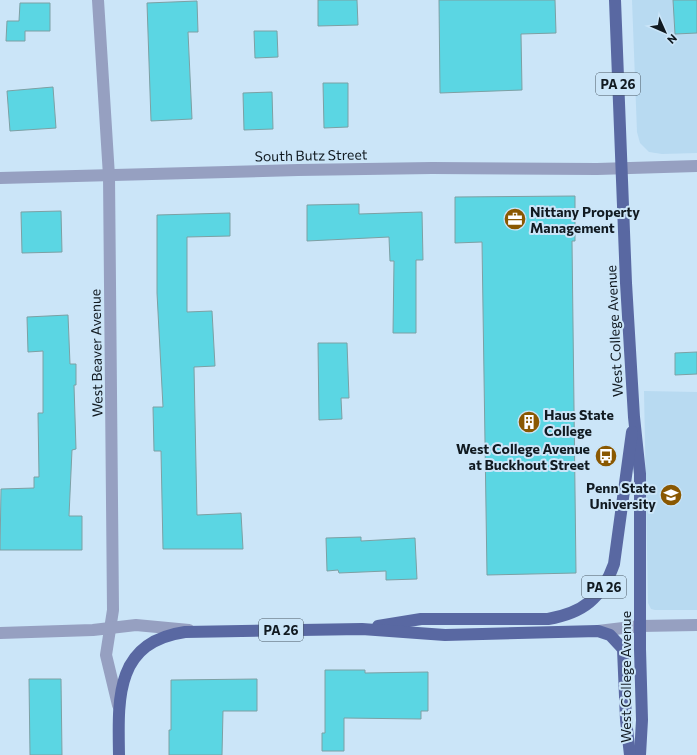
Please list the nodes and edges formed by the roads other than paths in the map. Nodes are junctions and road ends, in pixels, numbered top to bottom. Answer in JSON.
{"nodes":[{"id":1,"x":98,"y":0,"type":"edge"},
{"id":2,"x":615,"y":0,"type":"edge"},
{"id":3,"x":697,"y":166,"type":"edge"},
{"id":4,"x":622,"y":168,"type":"junction"},
{"id":5,"x":109,"y":176,"type":"junction"},
{"id":6,"x":0,"y":178,"type":"edge"},
{"id":7,"x":634,"y":417,"type":"junction"},
{"id":8,"x":697,"y":625,"type":"edge"},
{"id":9,"x":640,"y":626,"type":"junction"},
{"id":10,"x":111,"y":628,"type":"junction"},
{"id":11,"x":362,"y":629,"type":"junction"},
{"id":12,"x":200,"y":631,"type":"junction"},
{"id":13,"x":598,"y":631,"type":"junction"},
{"id":14,"x":0,"y":633,"type":"edge"},
{"id":15,"x":118,"y":705,"type":"junction"},
{"id":16,"x":119,"y":755,"type":"edge"},
{"id":17,"x":630,"y":755,"type":"edge"},
{"id":18,"x":640,"y":755,"type":"edge"}],
"edges":[{"from":1,"to":5,"type":"street","name":"West Beaver Avenue"},
{"from":2,"to":4,"type":"main road","name":"West College Avenue","number":"PA 26"},
{"from":3,"to":4,"type":"street","name":"South Butz Street"},
{"from":4,"to":5,"type":"street","name":"South Butz Street"},
{"from":4,"to":7,"type":"main road","name":"West College Avenue","number":"PA 26"},
{"from":5,"to":6,"type":"street","name":"South Butz Street"},
{"from":5,"to":10,"type":"street","name":"West Beaver Avenue"},
{"from":7,"to":9,"type":"main road","name":"West College Avenue","number":"PA 26"},
{"from":7,"to":11,"type":"main road","number":"PA 26"},
{"from":8,"to":9,"type":"street"},
{"from":9,"to":13,"type":"street"},
{"from":9,"to":18,"type":"main road","name":"West College Avenue","number":"PA 26"},
{"from":10,"to":12,"type":"street"},
{"from":10,"to":14,"type":"street"},
{"from":10,"to":15,"type":"street","name":"West Beaver Avenue"},
{"from":11,"to":12,"type":"main road","number":"PA 26"},
{"from":11,"to":13,"type":"main road"},
{"from":12,"to":15,"type":"main road","name":"West Beaver Avenue","number":"PA 26"},
{"from":13,"to":17,"type":"main road"},
{"from":15,"to":16,"type":"main road","name":"West Beaver Avenue","number":"PA 26"}]}
